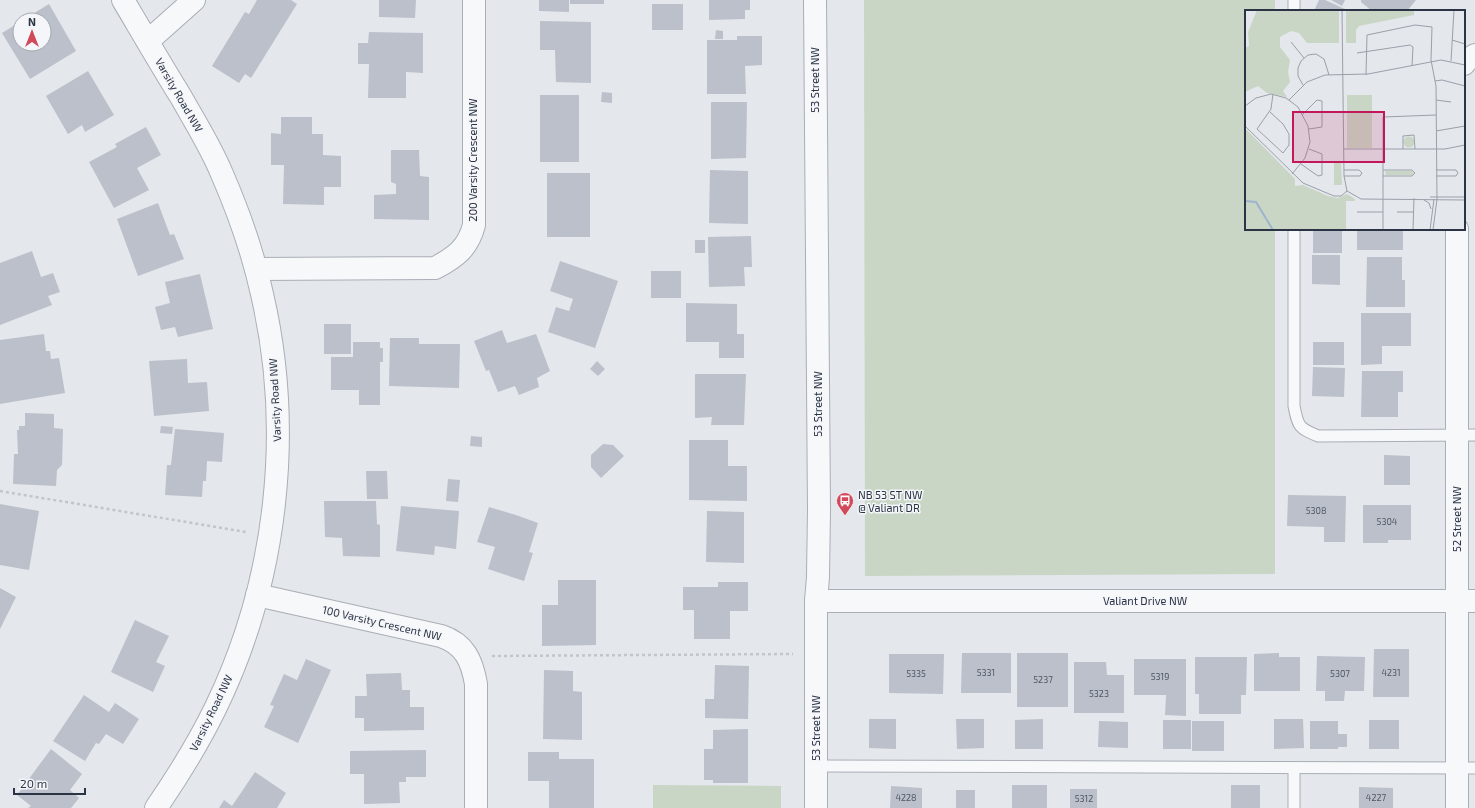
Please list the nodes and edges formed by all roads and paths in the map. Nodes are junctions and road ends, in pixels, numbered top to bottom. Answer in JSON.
{"nodes":[{"id":1,"x":122,"y":0,"type":"edge"},
{"id":2,"x":194,"y":0,"type":"edge"},
{"id":3,"x":474,"y":0,"type":"edge"},
{"id":4,"x":815,"y":0,"type":"edge"},
{"id":5,"x":148,"y":41,"type":"junction"},
{"id":6,"x":1294,"y":230,"type":"edge"},
{"id":7,"x":1457,"y":230,"type":"edge"},
{"id":8,"x":256,"y":269,"type":"junction"},
{"id":9,"x":1466,"y":435,"type":"edge"},
{"id":10,"x":0,"y":491,"type":"edge"},
{"id":11,"x":269,"y":536,"type":"junction"},
{"id":12,"x":257,"y":595,"type":"junction"},
{"id":13,"x":816,"y":601,"type":"junction"},
{"id":14,"x":1466,"y":601,"type":"edge"},
{"id":15,"x":816,"y":655,"type":"junction"},
{"id":16,"x":468,"y":656,"type":"junction"},
{"id":17,"x":816,"y":766,"type":"junction"},
{"id":18,"x":1294,"y":768,"type":"junction"},
{"id":19,"x":1466,"y":768,"type":"edge"},
{"id":20,"x":156,"y":808,"type":"edge"},
{"id":21,"x":476,"y":808,"type":"edge"},
{"id":22,"x":816,"y":808,"type":"edge"},
{"id":23,"x":1294,"y":808,"type":"edge"},
{"id":24,"x":1457,"y":808,"type":"edge"}],
"edges":[{"from":1,"to":5,"type":"street","name":"Varsity Road NW"},
{"from":2,"to":5,"type":"street"},
{"from":3,"to":8,"type":"street","name":"200 Varsity Crescent NW"},
{"from":4,"to":13,"type":"street","name":"53 Street NW"},
{"from":5,"to":8,"type":"street","name":"Varsity Road NW"},
{"from":6,"to":9,"type":"lane"},
{"from":7,"to":9,"type":"street","name":"52 Street NW"},
{"from":8,"to":11,"type":"street","name":"Varsity Road NW"},
{"from":9,"to":14,"type":"street","name":"52 Street NW"},
{"from":10,"to":11,"type":"path"},
{"from":11,"to":12,"type":"street","name":"Varsity Road NW"},
{"from":12,"to":16,"type":"street","name":"100 Varsity Crescent NW"},
{"from":12,"to":20,"type":"street","name":"Varsity Road NW"},
{"from":13,"to":14,"type":"street","name":"Valiant Drive NW"},
{"from":13,"to":15,"type":"street","name":"53 Street NW"},
{"from":14,"to":19,"type":"street","name":"52 Street NW"},
{"from":15,"to":16,"type":"path"},
{"from":15,"to":17,"type":"street","name":"53 Street NW"},
{"from":16,"to":21,"type":"street","name":"100 Varsity Crescent NW"},
{"from":17,"to":18,"type":"lane"},
{"from":17,"to":22,"type":"street","name":"53 Street NW"},
{"from":18,"to":19,"type":"lane"},
{"from":18,"to":23,"type":"lane"},
{"from":19,"to":24,"type":"street","name":"52 Street NW"}]}
